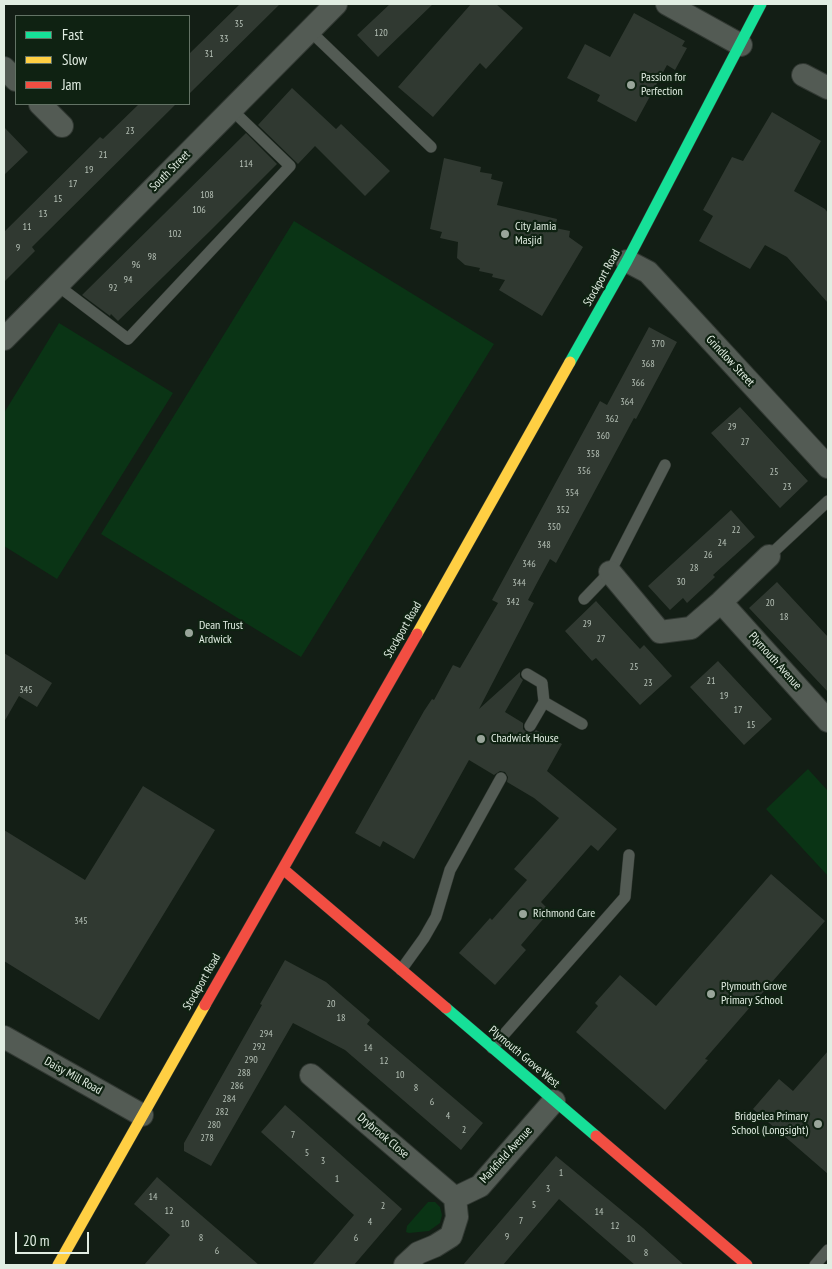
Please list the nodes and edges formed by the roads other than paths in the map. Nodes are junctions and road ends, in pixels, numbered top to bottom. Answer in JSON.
{"nodes":[{"id":1,"x":336,"y":4,"type":"edge"},
{"id":2,"x":667,"y":4,"type":"edge"},
{"id":3,"x":761,"y":4,"type":"edge"},
{"id":4,"x":310,"y":31,"type":"junction"},
{"id":5,"x":741,"y":45,"type":"junction"},
{"id":6,"x":4,"y":68,"type":"edge"},
{"id":7,"x":803,"y":75,"type":"dead end"},
{"id":8,"x":15,"y":79,"type":"edge"},
{"id":9,"x":828,"y":88,"type":"edge"},
{"id":10,"x":41,"y":105,"type":"edge"},
{"id":11,"x":231,"y":109,"type":"junction"},
{"id":12,"x":62,"y":126,"type":"dead end"},
{"id":13,"x":431,"y":147,"type":"dead end"},
{"id":14,"x":627,"y":261,"type":"junction"},
{"id":15,"x":57,"y":285,"type":"junction"},
{"id":16,"x":4,"y":339,"type":"edge"},
{"id":17,"x":666,"y":465,"type":"dead end"},
{"id":18,"x":828,"y":467,"type":"edge"},
{"id":19,"x":828,"y":502,"type":"edge"},
{"id":20,"x":769,"y":556,"type":"joint"},
{"id":21,"x":610,"y":572,"type":"junction"},
{"id":22,"x":584,"y":599,"type":"dead end"},
{"id":23,"x":721,"y":602,"type":"junction"},
{"id":24,"x":527,"y":674,"type":"dead end"},
{"id":25,"x":544,"y":702,"type":"junction"},
{"id":26,"x":828,"y":720,"type":"edge"},
{"id":27,"x":582,"y":724,"type":"dead end"},
{"id":28,"x":530,"y":726,"type":"dead end"},
{"id":29,"x":501,"y":778,"type":"dead end"},
{"id":30,"x":629,"y":855,"type":"dead end"},
{"id":31,"x":283,"y":869,"type":"junction"},
{"id":32,"x":401,"y":970,"type":"junction"},
{"id":33,"x":4,"y":1036,"type":"edge"},
{"id":34,"x":492,"y":1048,"type":"junction"},
{"id":35,"x":311,"y":1075,"type":"dead end"},
{"id":36,"x":554,"y":1100,"type":"junction"},
{"id":37,"x":142,"y":1115,"type":"junction"},
{"id":38,"x":455,"y":1198,"type":"junction"},
{"id":39,"x":828,"y":1250,"type":"edge"},
{"id":40,"x":58,"y":1265,"type":"edge"},
{"id":41,"x":406,"y":1265,"type":"edge"},
{"id":42,"x":746,"y":1265,"type":"edge"},
{"id":43,"x":814,"y":1265,"type":"edge"}],
"edges":[{"from":1,"to":4,"type":"street","name":"South Street"},
{"from":2,"to":5,"type":"street"},
{"from":3,"to":5,"type":"main road","name":"Stockport Road"},
{"from":4,"to":11,"type":"street","name":"South Street"},
{"from":4,"to":13,"type":"lane"},
{"from":5,"to":14,"type":"main road","name":"Stockport Road"},
{"from":6,"to":8,"type":"street"},
{"from":7,"to":9,"type":"street"},
{"from":10,"to":12,"type":"street"},
{"from":11,"to":15,"type":"street","name":"South Street"},
{"from":11,"to":15,"type":"lane"},
{"from":14,"to":18,"type":"street","name":"Grindlow Street"},
{"from":14,"to":31,"type":"main road","name":"Stockport Road"},
{"from":15,"to":16,"type":"street","name":"South Street"},
{"from":17,"to":21,"type":"lane"},
{"from":19,"to":20,"type":"lane"},
{"from":20,"to":23,"type":"street"},
{"from":21,"to":22,"type":"lane"},
{"from":21,"to":23,"type":"street"},
{"from":23,"to":26,"type":"street","name":"Plymouth Avenue"},
{"from":24,"to":25,"type":"lane"},
{"from":25,"to":27,"type":"lane"},
{"from":25,"to":28,"type":"lane"},
{"from":29,"to":32,"type":"lane"},
{"from":30,"to":34,"type":"lane"},
{"from":31,"to":32,"type":"main road","name":"Plymouth Grove West"},
{"from":31,"to":37,"type":"main road","name":"Stockport Road"},
{"from":32,"to":34,"type":"main road","name":"Plymouth Grove West"},
{"from":33,"to":37,"type":"street","name":"Daisy Mill Road"},
{"from":34,"to":36,"type":"main road","name":"Plymouth Grove West"},
{"from":35,"to":38,"type":"street","name":"Drybrook Close"},
{"from":36,"to":38,"type":"street","name":"Markfield Avenue"},
{"from":36,"to":42,"type":"main road","name":"Plymouth Grove West"},
{"from":37,"to":40,"type":"main road","name":"Stockport Road"},
{"from":38,"to":41,"type":"street"},
{"from":39,"to":43,"type":"lane"}]}
